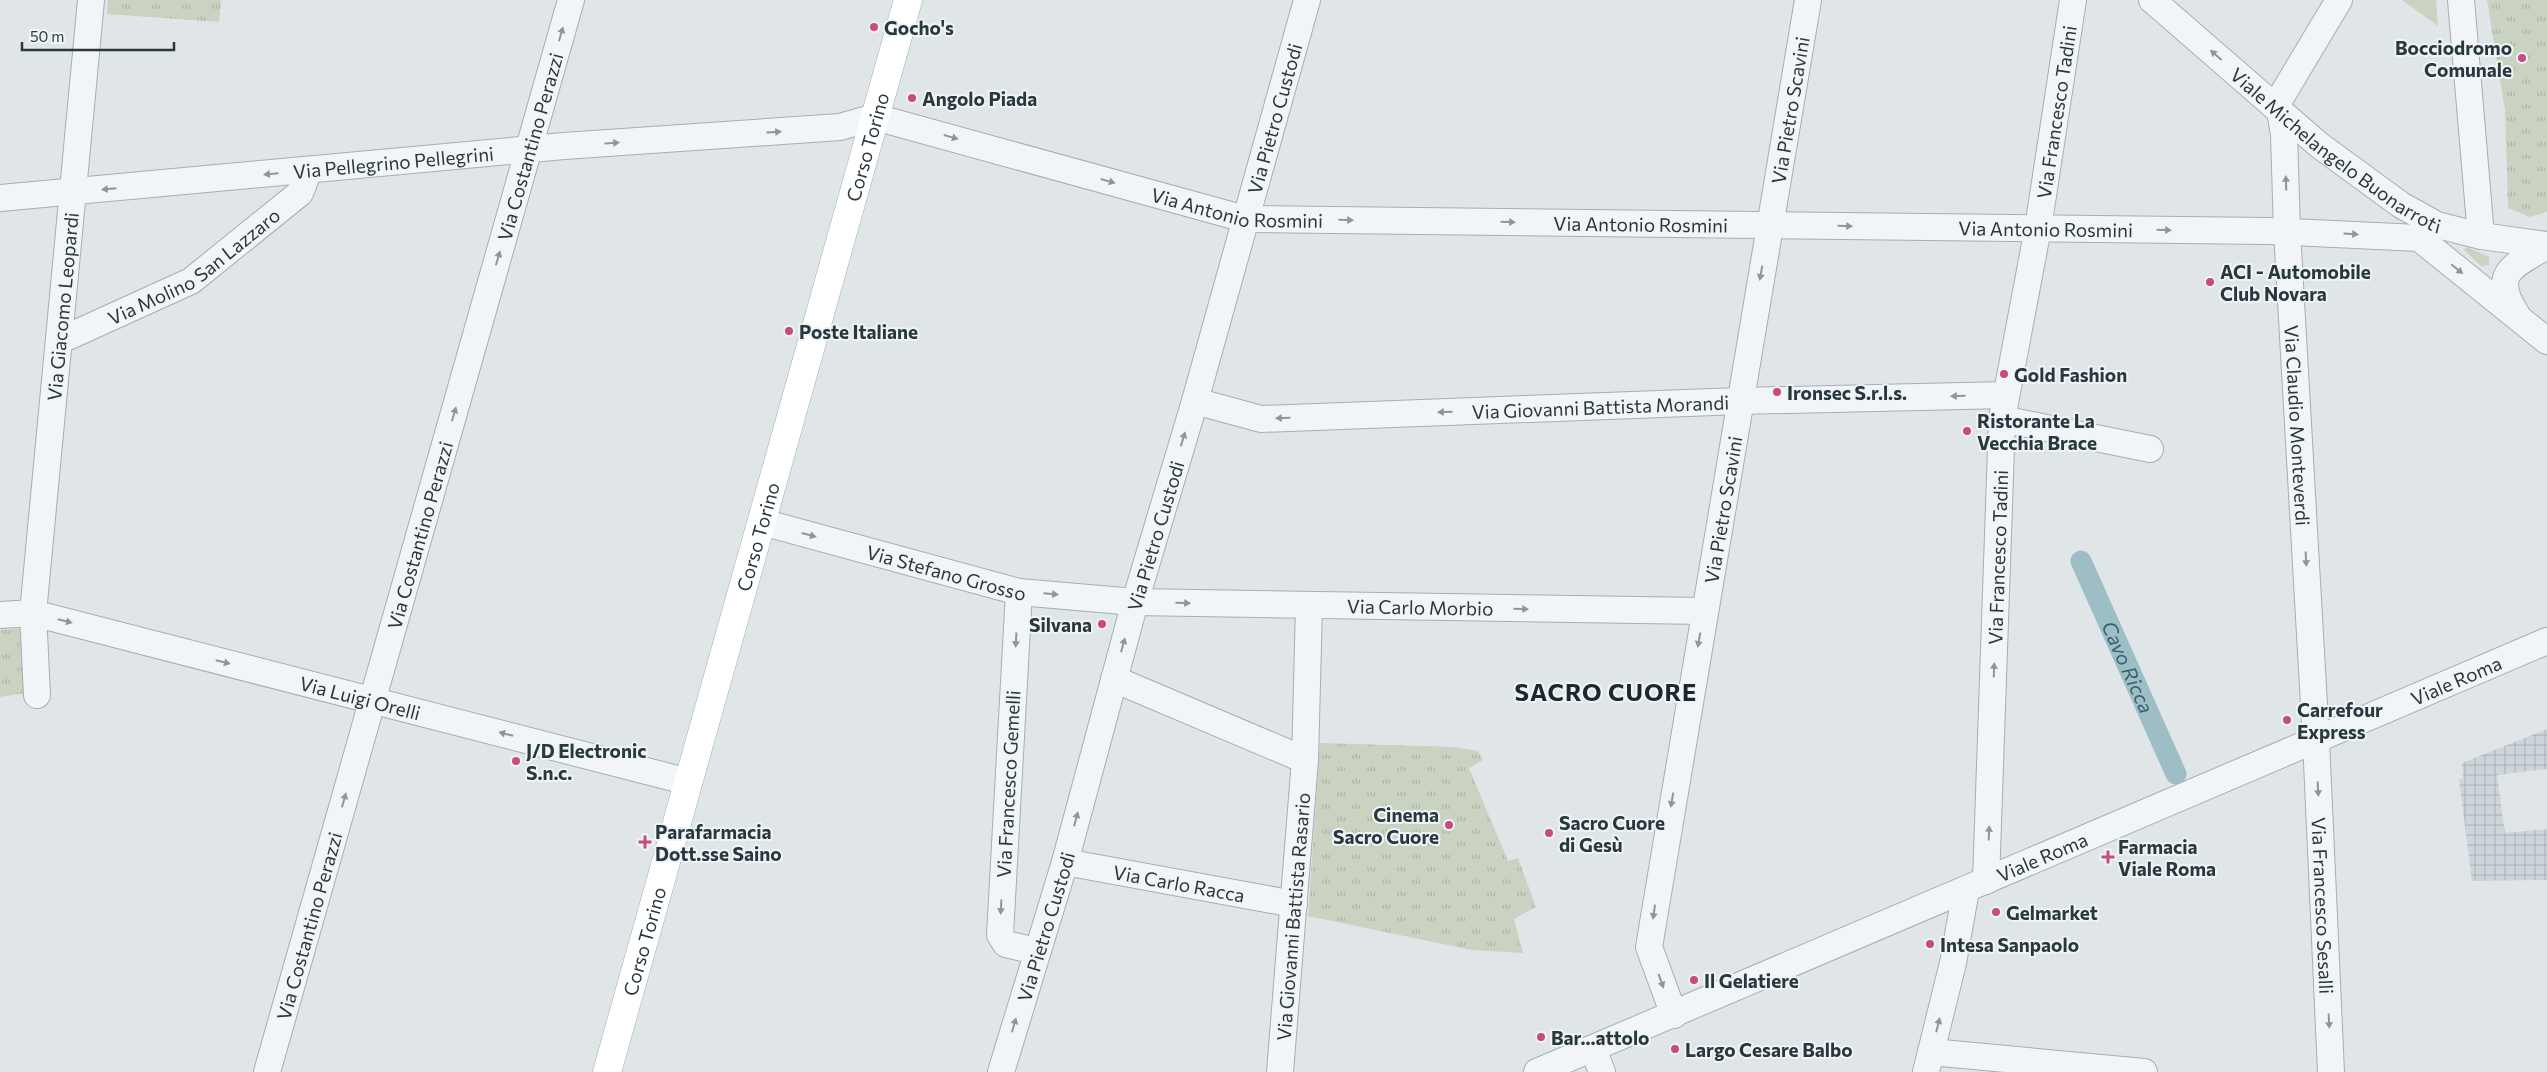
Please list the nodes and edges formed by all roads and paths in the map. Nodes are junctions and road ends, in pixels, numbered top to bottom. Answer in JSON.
{"nodes":[{"id":1,"x":91,"y":0,"type":"edge"},
{"id":2,"x":571,"y":0,"type":"edge"},
{"id":3,"x":908,"y":0,"type":"edge"},
{"id":4,"x":1307,"y":0,"type":"edge"},
{"id":5,"x":1808,"y":0,"type":"edge"},
{"id":6,"x":2073,"y":0,"type":"edge"},
{"id":7,"x":2152,"y":0,"type":"edge"},
{"id":8,"x":2339,"y":0,"type":"edge"},
{"id":9,"x":2461,"y":0,"type":"edge"},
{"id":10,"x":2278,"y":109,"type":"junction"},
{"id":11,"x":875,"y":117,"type":"junction"},
{"id":12,"x":528,"y":150,"type":"junction"},
{"id":13,"x":308,"y":170,"type":"junction"},
{"id":14,"x":73,"y":192,"type":"junction"},
{"id":15,"x":0,"y":198,"type":"edge"},
{"id":16,"x":1245,"y":219,"type":"junction"},
{"id":17,"x":1770,"y":225,"type":"junction"},
{"id":18,"x":2038,"y":228,"type":"junction"},
{"id":19,"x":2287,"y":231,"type":"junction"},
{"id":20,"x":2481,"y":236,"type":"junction"},
{"id":21,"x":2419,"y":238,"type":"joint"},
{"id":22,"x":2547,"y":246,"type":"edge"},
{"id":23,"x":2521,"y":321,"type":"junction"},
{"id":24,"x":59,"y":341,"type":"junction"},
{"id":25,"x":2547,"y":341,"type":"edge"},
{"id":26,"x":1195,"y":401,"type":"junction"},
{"id":27,"x":1740,"y":401,"type":"junction"},
{"id":28,"x":2004,"y":407,"type":"junction"},
{"id":29,"x":2150,"y":448,"type":"dead end"},
{"id":30,"x":762,"y":522,"type":"junction"},
{"id":31,"x":1019,"y":592,"type":"junction"},
{"id":32,"x":1135,"y":602,"type":"junction"},
{"id":33,"x":1309,"y":606,"type":"junction"},
{"id":34,"x":1704,"y":612,"type":"junction"},
{"id":35,"x":32,"y":613,"type":"junction"},
{"id":36,"x":0,"y":614,"type":"edge"},
{"id":37,"x":2547,"y":642,"type":"edge"},
{"id":38,"x":1114,"y":679,"type":"junction"},
{"id":39,"x":37,"y":695,"type":"dead end"},
{"id":40,"x":373,"y":700,"type":"junction"},
{"id":41,"x":2316,"y":740,"type":"junction"},
{"id":42,"x":1305,"y":760,"type":"junction"},
{"id":43,"x":689,"y":782,"type":"junction"},
{"id":44,"x":1065,"y":862,"type":"junction"},
{"id":45,"x":1976,"y":886,"type":"junction"},
{"id":46,"x":1294,"y":904,"type":"junction"},
{"id":47,"x":1036,"y":951,"type":"junction"},
{"id":48,"x":1674,"y":1015,"type":"junction"},
{"id":49,"x":1598,"y":1060,"type":"edge"},
{"id":50,"x":1929,"y":1062,"type":"edge"},
{"id":51,"x":266,"y":1072,"type":"edge"},
{"id":52,"x":607,"y":1072,"type":"edge"},
{"id":53,"x":1001,"y":1072,"type":"edge"},
{"id":54,"x":1280,"y":1072,"type":"edge"},
{"id":55,"x":1538,"y":1072,"type":"edge"},
{"id":56,"x":2144,"y":1072,"type":"edge"},
{"id":57,"x":2331,"y":1072,"type":"edge"}],
"edges":[{"from":1,"to":14,"type":"street","name":"Via Giacomo Leopardi"},
{"from":12,"to":2,"type":"street","name":"Via Costantino Perazzi","one_way":true},
{"from":3,"to":11,"type":"main road","name":"Corso Torino"},
{"from":4,"to":16,"type":"street","name":"Via Pietro Custodi"},
{"from":5,"to":17,"type":"street","name":"Via Pietro Scavini"},
{"from":6,"to":18,"type":"street","name":"Via Francesco Tadini"},
{"from":10,"to":7,"type":"street","name":"Viale Michelangelo Buonarroti","one_way":true},
{"from":8,"to":10,"type":"street"},
{"from":9,"to":20,"type":"street"},
{"from":19,"to":10,"type":"street","name":"Via Claudio Monteverdi","one_way":true},
{"from":10,"to":20,"type":"street","name":"Viale Michelangelo Buonarroti"},
{"from":12,"to":11,"type":"street","name":"Via Pellegrino Pellegrini","one_way":true},
{"from":11,"to":16,"type":"street","name":"Via Antonio Rosmini","one_way":true},
{"from":11,"to":30,"type":"main road","name":"Corso Torino"},
{"from":12,"to":13,"type":"street","name":"Via Pellegrino Pellegrini"},
{"from":40,"to":12,"type":"street","name":"Via Costantino Perazzi","one_way":true},
{"from":13,"to":14,"type":"street","name":"Via Pellegrino Pellegrini","one_way":true},
{"from":13,"to":24,"type":"street","name":"Via Molino San Lazzaro"},
{"from":14,"to":15,"type":"street","name":"Via Pellegrino Pellegrini"},
{"from":14,"to":24,"type":"street","name":"Via Giacomo Leopardi"},
{"from":16,"to":17,"type":"street","name":"Via Antonio Rosmini","one_way":true},
{"from":16,"to":26,"type":"street","name":"Via Pietro Custodi"},
{"from":17,"to":18,"type":"street","name":"Via Antonio Rosmini","one_way":true},
{"from":17,"to":27,"type":"street","name":"Via Pietro Scavini","one_way":true},
{"from":18,"to":19,"type":"street","name":"Via Antonio Rosmini","one_way":true},
{"from":18,"to":28,"type":"street","name":"Via Francesco Tadini"},
{"from":19,"to":21,"type":"street","name":"Via Antonio Rosmini","one_way":true},
{"from":19,"to":41,"type":"street","name":"Via Claudio Monteverdi","one_way":true},
{"from":20,"to":22,"type":"street","name":"Viale Michelangelo Buonarroti"},
{"from":21,"to":23,"type":"street","name":"Viale Michelangelo Buonarroti","one_way":true},
{"from":22,"to":23,"type":"street"},
{"from":23,"to":25,"type":"street","name":"Viale Michelangelo Buonarroti"},
{"from":24,"to":35,"type":"street","name":"Via Giacomo Leopardi"},
{"from":27,"to":26,"type":"street","name":"Via Giovanni Battista Morandi","one_way":true},
{"from":32,"to":26,"type":"street","name":"Via Pietro Custodi","one_way":true},
{"from":28,"to":27,"type":"street","name":"Via Giovanni Battista Morandi","one_way":true},
{"from":27,"to":34,"type":"street","name":"Via Pietro Scavini"},
{"from":28,"to":29,"type":"street","name":"Via Giovanni Battista Morandi"},
{"from":45,"to":28,"type":"street","name":"Via Francesco Tadini","one_way":true},
{"from":30,"to":31,"type":"street","name":"Via Stefano Grosso","one_way":true},
{"from":30,"to":43,"type":"main road","name":"Corso Torino"},
{"from":31,"to":32,"type":"street","name":"Via Stefano Grosso","one_way":true},
{"from":31,"to":47,"type":"street","name":"Via Francesco Gemelli","one_way":true},
{"from":32,"to":33,"type":"street","name":"Via Carlo Morbio","one_way":true},
{"from":38,"to":32,"type":"street","name":"Via Pietro Custodi","one_way":true},
{"from":33,"to":34,"type":"street","name":"Via Carlo Morbio","one_way":true},
{"from":33,"to":42,"type":"street","name":"Via Giovanni Battista Rasario"},
{"from":34,"to":48,"type":"street","name":"Via Pietro Scavini","one_way":true},
{"from":35,"to":36,"type":"street","name":"Via Luigi Orelli"},
{"from":35,"to":39,"type":"street"},
{"from":35,"to":40,"type":"street","name":"Via Luigi Orelli","one_way":true},
{"from":37,"to":41,"type":"street","name":"Viale Roma"},
{"from":38,"to":42,"type":"street"},
{"from":44,"to":38,"type":"street","name":"Via Pietro Custodi","one_way":true},
{"from":43,"to":40,"type":"street","name":"Via Luigi Orelli","one_way":true},
{"from":51,"to":40,"type":"street","name":"Via Costantino Perazzi","one_way":true},
{"from":41,"to":45,"type":"street","name":"Viale Roma"},
{"from":41,"to":57,"type":"street","name":"Via Francesco Sesalli","one_way":true},
{"from":42,"to":46,"type":"street","name":"Via Giovanni Battista Rasario"},
{"from":43,"to":52,"type":"main road","name":"Corso Torino"},
{"from":44,"to":46,"type":"street","name":"Via Carlo Racca"},
{"from":44,"to":47,"type":"street","name":"Via Pietro Custodi"},
{"from":45,"to":48,"type":"street","name":"Viale Roma"},
{"from":50,"to":45,"type":"street","name":"Via Francesco Tadini","one_way":true},
{"from":46,"to":54,"type":"street","name":"Via Giovanni Battista Rasario"},
{"from":53,"to":47,"type":"street","name":"Via Pietro Custodi","one_way":true},
{"from":48,"to":49,"type":"street","name":"Viale Roma"},
{"from":49,"to":55,"type":"street","name":"Viale Roma"},
{"from":50,"to":56,"type":"street"}]}
